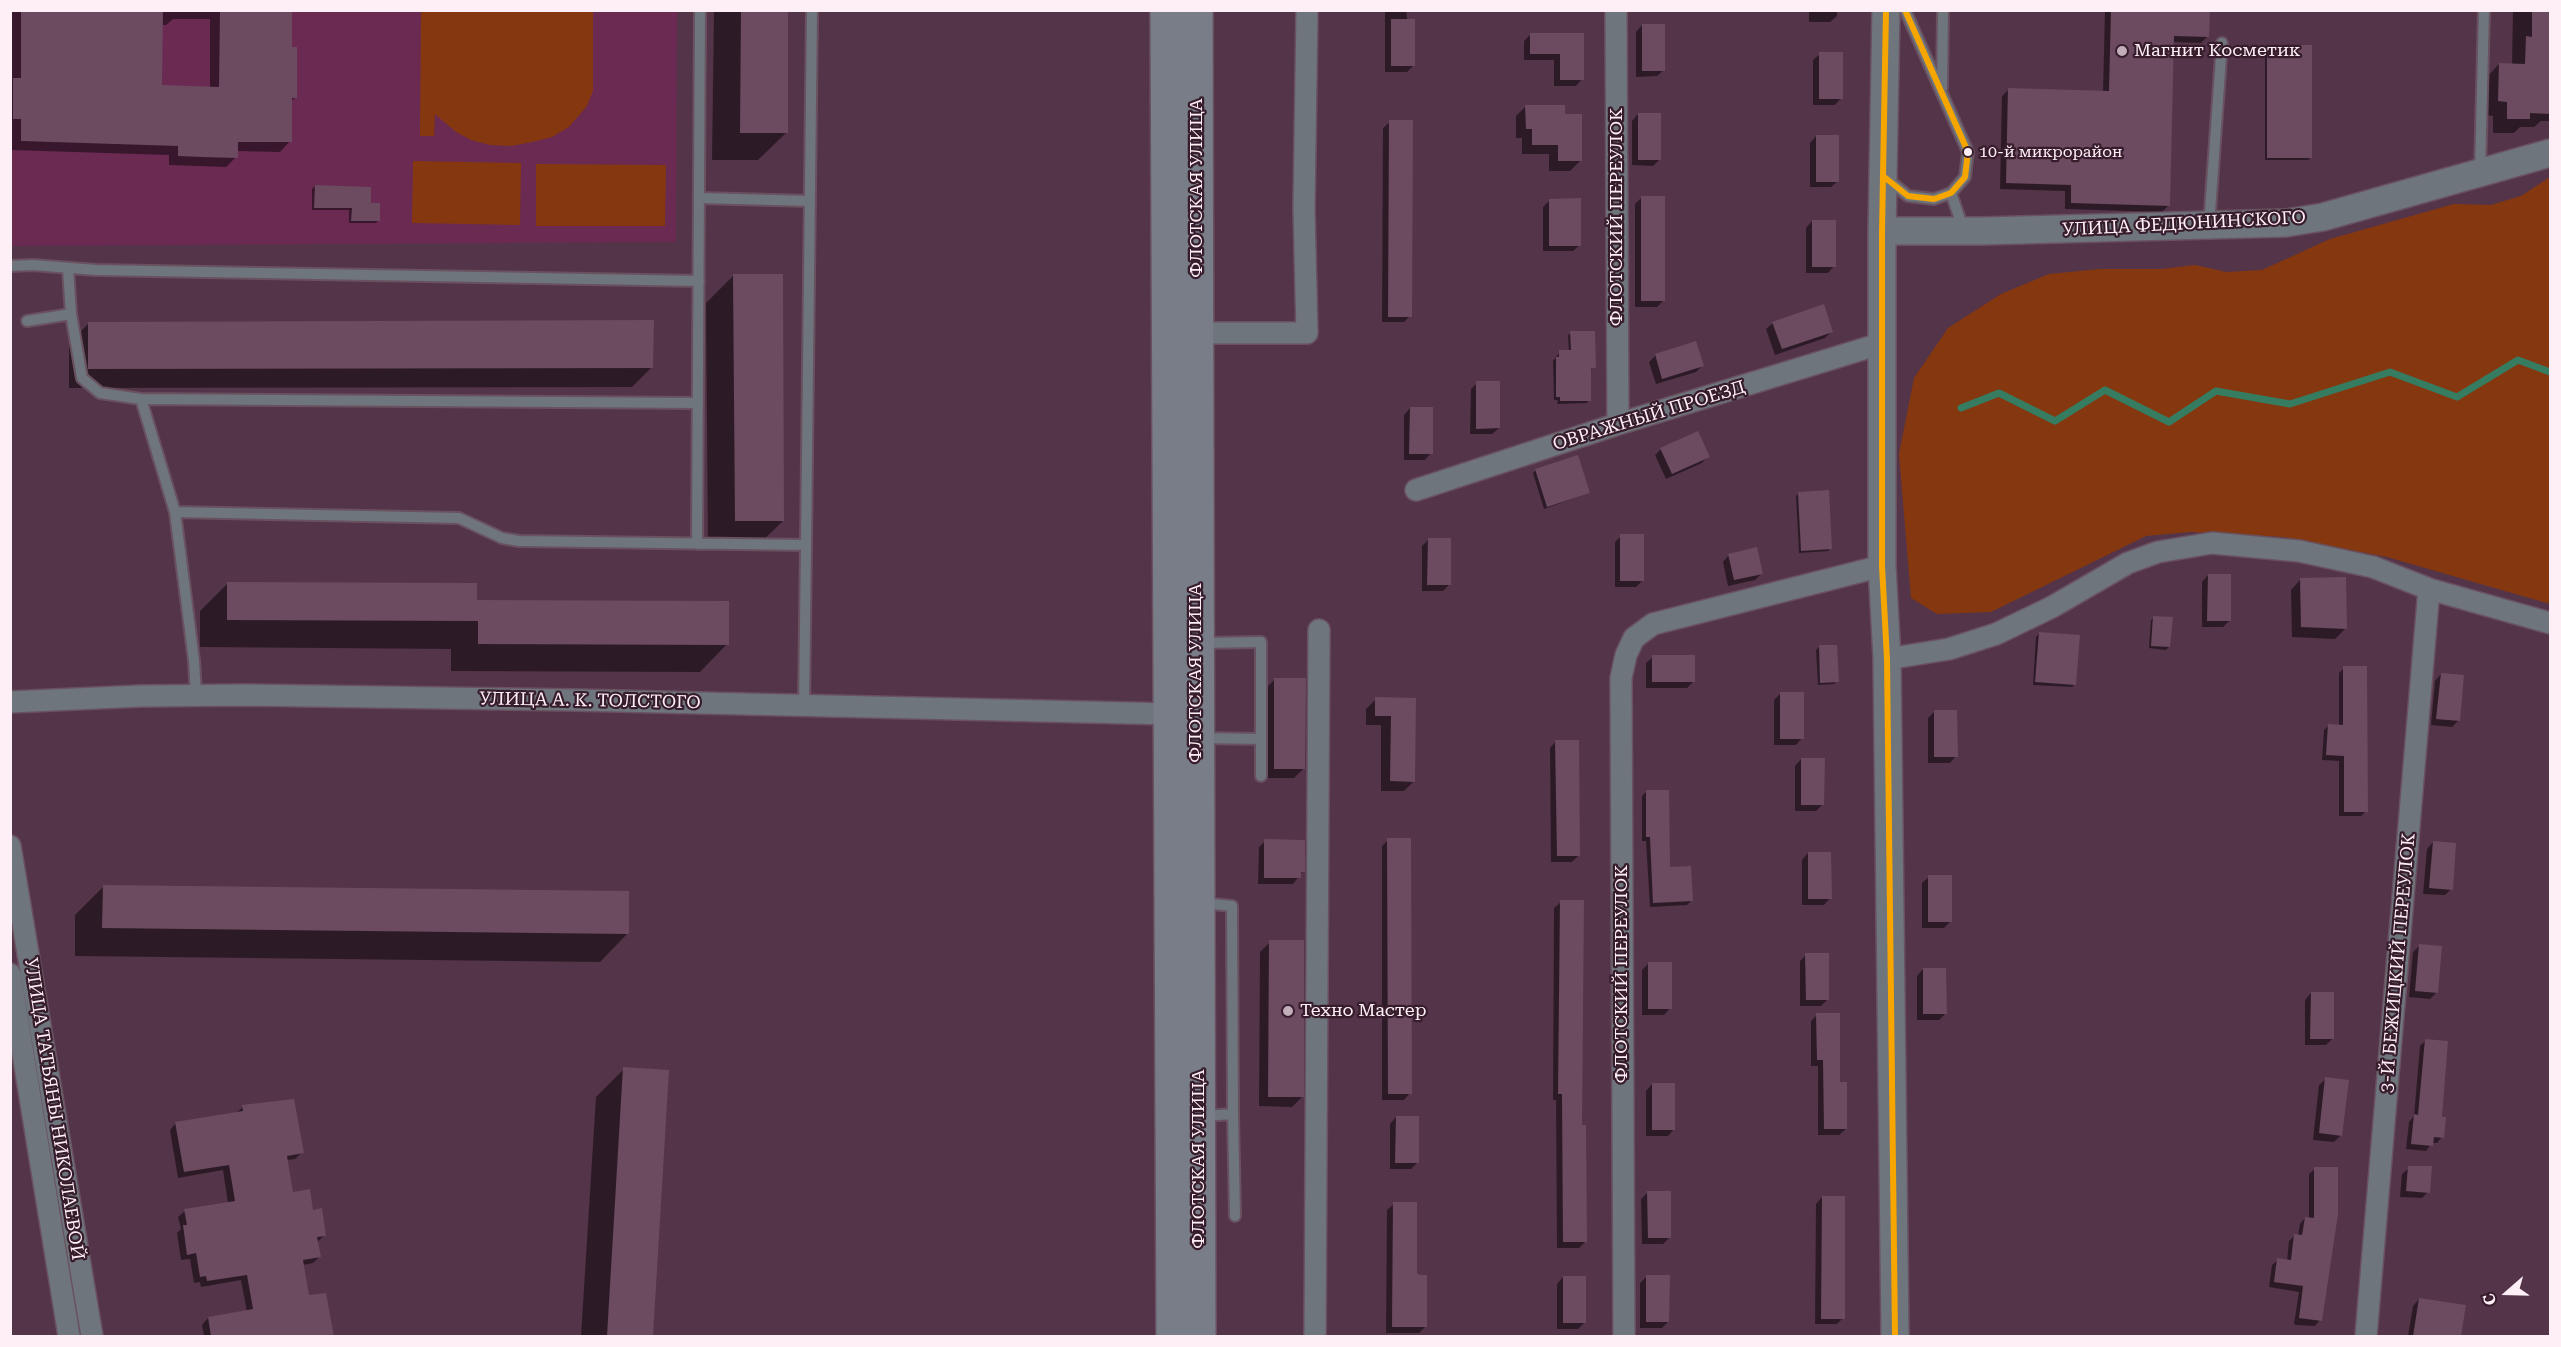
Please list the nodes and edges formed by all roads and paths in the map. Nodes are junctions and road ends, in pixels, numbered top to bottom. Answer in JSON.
{"nodes":[{"id":1,"x":700,"y":10,"type":"edge"},
{"id":2,"x":812,"y":10,"type":"edge"},
{"id":3,"x":1167,"y":10,"type":"edge"},
{"id":4,"x":1196,"y":10,"type":"edge"},
{"id":5,"x":1307,"y":10,"type":"edge"},
{"id":6,"x":1616,"y":10,"type":"edge"},
{"id":7,"x":1886,"y":10,"type":"edge"},
{"id":8,"x":1905,"y":10,"type":"edge"},
{"id":9,"x":1943,"y":10,"type":"edge"},
{"id":10,"x":2484,"y":10,"type":"edge"},
{"id":11,"x":2222,"y":43,"type":"dead end"},
{"id":12,"x":1942,"y":93,"type":"junction"},
{"id":13,"x":2550,"y":153,"type":"edge"},
{"id":14,"x":2480,"y":173,"type":"junction"},
{"id":15,"x":1883,"y":176,"type":"junction"},
{"id":16,"x":1951,"y":194,"type":"junction"},
{"id":17,"x":700,"y":198,"type":"junction"},
{"id":18,"x":810,"y":201,"type":"junction"},
{"id":19,"x":2209,"y":226,"type":"junction"},
{"id":20,"x":1882,"y":231,"type":"junction"},
{"id":21,"x":1964,"y":231,"type":"junction"},
{"id":22,"x":10,"y":266,"type":"edge"},
{"id":23,"x":68,"y":268,"type":"junction"},
{"id":24,"x":699,"y":281,"type":"junction"},
{"id":25,"x":71,"y":314,"type":"junction"},
{"id":26,"x":27,"y":321,"type":"dead end"},
{"id":27,"x":1198,"y":333,"type":"junction"},
{"id":28,"x":1883,"y":343,"type":"junction"},
{"id":29,"x":141,"y":399,"type":"junction"},
{"id":30,"x":697,"y":403,"type":"junction"},
{"id":31,"x":1618,"y":424,"type":"junction"},
{"id":32,"x":1416,"y":490,"type":"dead end"},
{"id":33,"x":175,"y":512,"type":"junction"},
{"id":34,"x":697,"y":544,"type":"junction"},
{"id":35,"x":806,"y":545,"type":"junction"},
{"id":36,"x":1882,"y":566,"type":"junction"},
{"id":37,"x":2429,"y":589,"type":"junction"},
{"id":38,"x":2550,"y":623,"type":"edge"},
{"id":39,"x":1319,"y":630,"type":"dead end"},
{"id":40,"x":1183,"y":643,"type":"junction"},
{"id":41,"x":1887,"y":659,"type":"junction"},
{"id":42,"x":196,"y":695,"type":"junction"},
{"id":43,"x":10,"y":702,"type":"edge"},
{"id":44,"x":804,"y":705,"type":"junction"},
{"id":45,"x":1170,"y":714,"type":"junction"},
{"id":46,"x":1196,"y":737,"type":"junction"},
{"id":47,"x":1261,"y":738,"type":"junction"},
{"id":48,"x":1261,"y":776,"type":"dead end"},
{"id":49,"x":10,"y":846,"type":"edge"},
{"id":50,"x":1197,"y":903,"type":"junction"},
{"id":51,"x":10,"y":974,"type":"edge"},
{"id":52,"x":1233,"y":1114,"type":"junction"},
{"id":53,"x":1198,"y":1116,"type":"junction"},
{"id":54,"x":1235,"y":1216,"type":"dead end"},
{"id":55,"x":69,"y":1336,"type":"edge"},
{"id":56,"x":92,"y":1336,"type":"edge"},
{"id":57,"x":1173,"y":1336,"type":"edge"},
{"id":58,"x":1199,"y":1336,"type":"edge"},
{"id":59,"x":1315,"y":1336,"type":"edge"},
{"id":60,"x":1624,"y":1336,"type":"edge"},
{"id":61,"x":1895,"y":1336,"type":"edge"},
{"id":62,"x":2366,"y":1336,"type":"edge"}],
"edges":[{"from":1,"to":17,"type":"lane"},
{"from":2,"to":18,"type":"lane"},
{"from":3,"to":40,"type":"main road","name":"ФЛОТСКАЯ УЛИЦА"},
{"from":4,"to":27,"type":"main road","name":"ФЛОТСКАЯ УЛИЦА"},
{"from":5,"to":27,"type":"street"},
{"from":6,"to":31,"type":"street","name":"ФЛОТСКИЙ ПЕРЕУЛОК"},
{"from":7,"to":15,"type":"street"},
{"from":8,"to":12,"type":"lane"},
{"from":9,"to":12,"type":"lane"},
{"from":10,"to":14,"type":"lane"},
{"from":11,"to":19,"type":"lane"},
{"from":12,"to":16,"type":"lane"},
{"from":13,"to":14,"type":"street","name":"УЛИЦА ФЕДЮНИНСКОГО"},
{"from":14,"to":19,"type":"street","name":"УЛИЦА ФЕДЮНИНСКОГО"},
{"from":15,"to":16,"type":"lane"},
{"from":15,"to":20,"type":"street"},
{"from":16,"to":21,"type":"lane"},
{"from":17,"to":18,"type":"lane"},
{"from":17,"to":24,"type":"lane"},
{"from":18,"to":35,"type":"lane"},
{"from":19,"to":21,"type":"street","name":"УЛИЦА ФЕДЮНИНСКОГО"},
{"from":20,"to":21,"type":"street","name":"УЛИЦА ФЕДЮНИНСКОГО"},
{"from":20,"to":28,"type":"street"},
{"from":22,"to":23,"type":"lane"},
{"from":23,"to":24,"type":"lane"},
{"from":23,"to":25,"type":"lane"},
{"from":24,"to":30,"type":"lane"},
{"from":25,"to":26,"type":"lane"},
{"from":25,"to":29,"type":"lane"},
{"from":27,"to":40,"type":"main road","name":"ФЛОТСКАЯ УЛИЦА"},
{"from":28,"to":31,"type":"street","name":"ОВРАЖНЫЙ ПРОЕЗД"},
{"from":28,"to":36,"type":"street"},
{"from":29,"to":30,"type":"lane"},
{"from":29,"to":33,"type":"lane"},
{"from":30,"to":34,"type":"lane"},
{"from":31,"to":32,"type":"street","name":"ОВРАЖНЫЙ ПРОЕЗД"},
{"from":33,"to":34,"type":"lane"},
{"from":33,"to":42,"type":"lane"},
{"from":34,"to":35,"type":"lane"},
{"from":35,"to":44,"type":"lane"},
{"from":36,"to":41,"type":"street"},
{"from":36,"to":60,"type":"street","name":"ФЛОТСКИЙ ПЕРЕУЛОК"},
{"from":37,"to":38,"type":"street"},
{"from":37,"to":41,"type":"street"},
{"from":37,"to":62,"type":"street","name":"3-Й БЕЖИЦКИЙ ПЕРЕУЛОК"},
{"from":39,"to":59,"type":"street"},
{"from":40,"to":45,"type":"main road","name":"ФЛОТСКАЯ УЛИЦА"},
{"from":40,"to":46,"type":"main road","name":"ФЛОТСКАЯ УЛИЦА"},
{"from":40,"to":47,"type":"lane"},
{"from":41,"to":61,"type":"street"},
{"from":42,"to":43,"type":"street","name":"УЛИЦА А. К. ТОЛСТОГО"},
{"from":42,"to":44,"type":"street","name":"УЛИЦА А. К. ТОЛСТОГО"},
{"from":44,"to":45,"type":"street","name":"УЛИЦА А. К. ТОЛСТОГО"},
{"from":45,"to":57,"type":"main road","name":"ФЛОТСКАЯ УЛИЦА"},
{"from":46,"to":47,"type":"lane"},
{"from":46,"to":50,"type":"main road","name":"ФЛОТСКАЯ УЛИЦА"},
{"from":47,"to":48,"type":"lane"},
{"from":49,"to":56,"type":"street","name":"УЛИЦА ТАТЬЯНЫ НИКОЛАЕВОЙ"},
{"from":50,"to":52,"type":"lane"},
{"from":50,"to":53,"type":"main road","name":"ФЛОТСКАЯ УЛИЦА"},
{"from":51,"to":55,"type":"street","name":"УЛИЦА ТАТЬЯНЫ НИКОЛАЕВОЙ"},
{"from":52,"to":53,"type":"lane"},
{"from":52,"to":54,"type":"lane"},
{"from":53,"to":58,"type":"main road","name":"ФЛОТСКАЯ УЛИЦА"}]}
